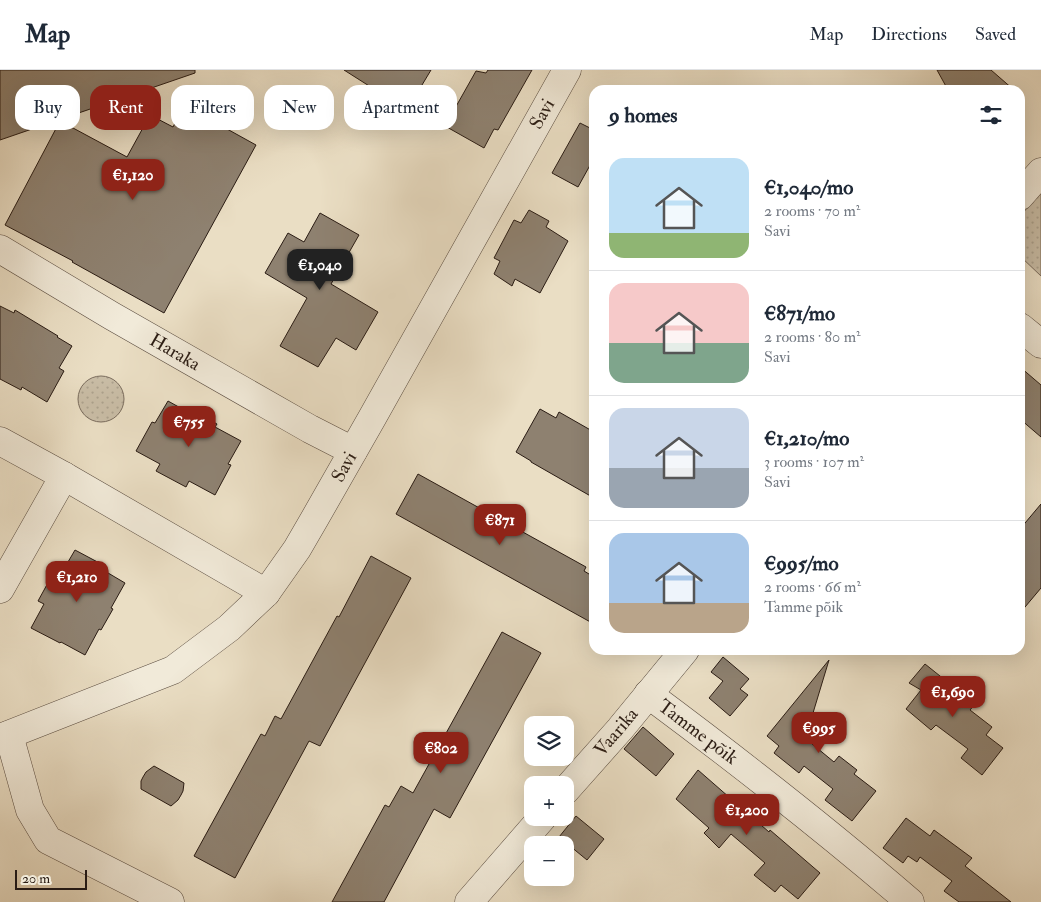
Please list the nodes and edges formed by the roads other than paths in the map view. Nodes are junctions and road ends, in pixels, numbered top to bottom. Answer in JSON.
{"nodes":[{"id":1,"x":567,"y":70,"type":"edge"},
{"id":2,"x":1041,"y":172,"type":"edge"},
{"id":3,"x":1025,"y":190,"type":"edge"},
{"id":4,"x":0,"y":249,"type":"edge"},
{"id":5,"x":1025,"y":331,"type":"edge"},
{"id":6,"x":1041,"y":344,"type":"edge"},
{"id":7,"x":0,"y":441,"type":"edge"},
{"id":8,"x":353,"y":451,"type":"junction"},
{"id":9,"x":64,"y":476,"type":"junction"},
{"id":10,"x":0,"y":589,"type":"edge"},
{"id":11,"x":266,"y":593,"type":"junction"},
{"id":12,"x":681,"y":655,"type":"edge"},
{"id":13,"x":648,"y":694,"type":"junction"},
{"id":14,"x":5,"y":737,"type":"edge"},
{"id":15,"x":574,"y":781,"type":"edge"},
{"id":16,"x":535,"y":826,"type":"edge"},
{"id":17,"x":170,"y":902,"type":"edge"},
{"id":18,"x":469,"y":902,"type":"edge"},
{"id":19,"x":910,"y":902,"type":"edge"}],
"edges":[{"from":1,"to":8,"type":"street","name":"Savi"},
{"from":2,"to":3,"type":"street"},
{"from":4,"to":8,"type":"street","name":"Haraka"},
{"from":5,"to":6,"type":"street"},
{"from":7,"to":9,"type":"street"},
{"from":8,"to":11,"type":"street","name":"Savi"},
{"from":9,"to":10,"type":"street"},
{"from":9,"to":11,"type":"street"},
{"from":11,"to":14,"type":"street","name":"Savi"},
{"from":12,"to":13,"type":"street","name":"Vaarika"},
{"from":13,"to":15,"type":"street","name":"Vaarika"},
{"from":13,"to":19,"type":"street","name":"Tamme põik"},
{"from":14,"to":17,"type":"street"},
{"from":16,"to":18,"type":"street"}]}
